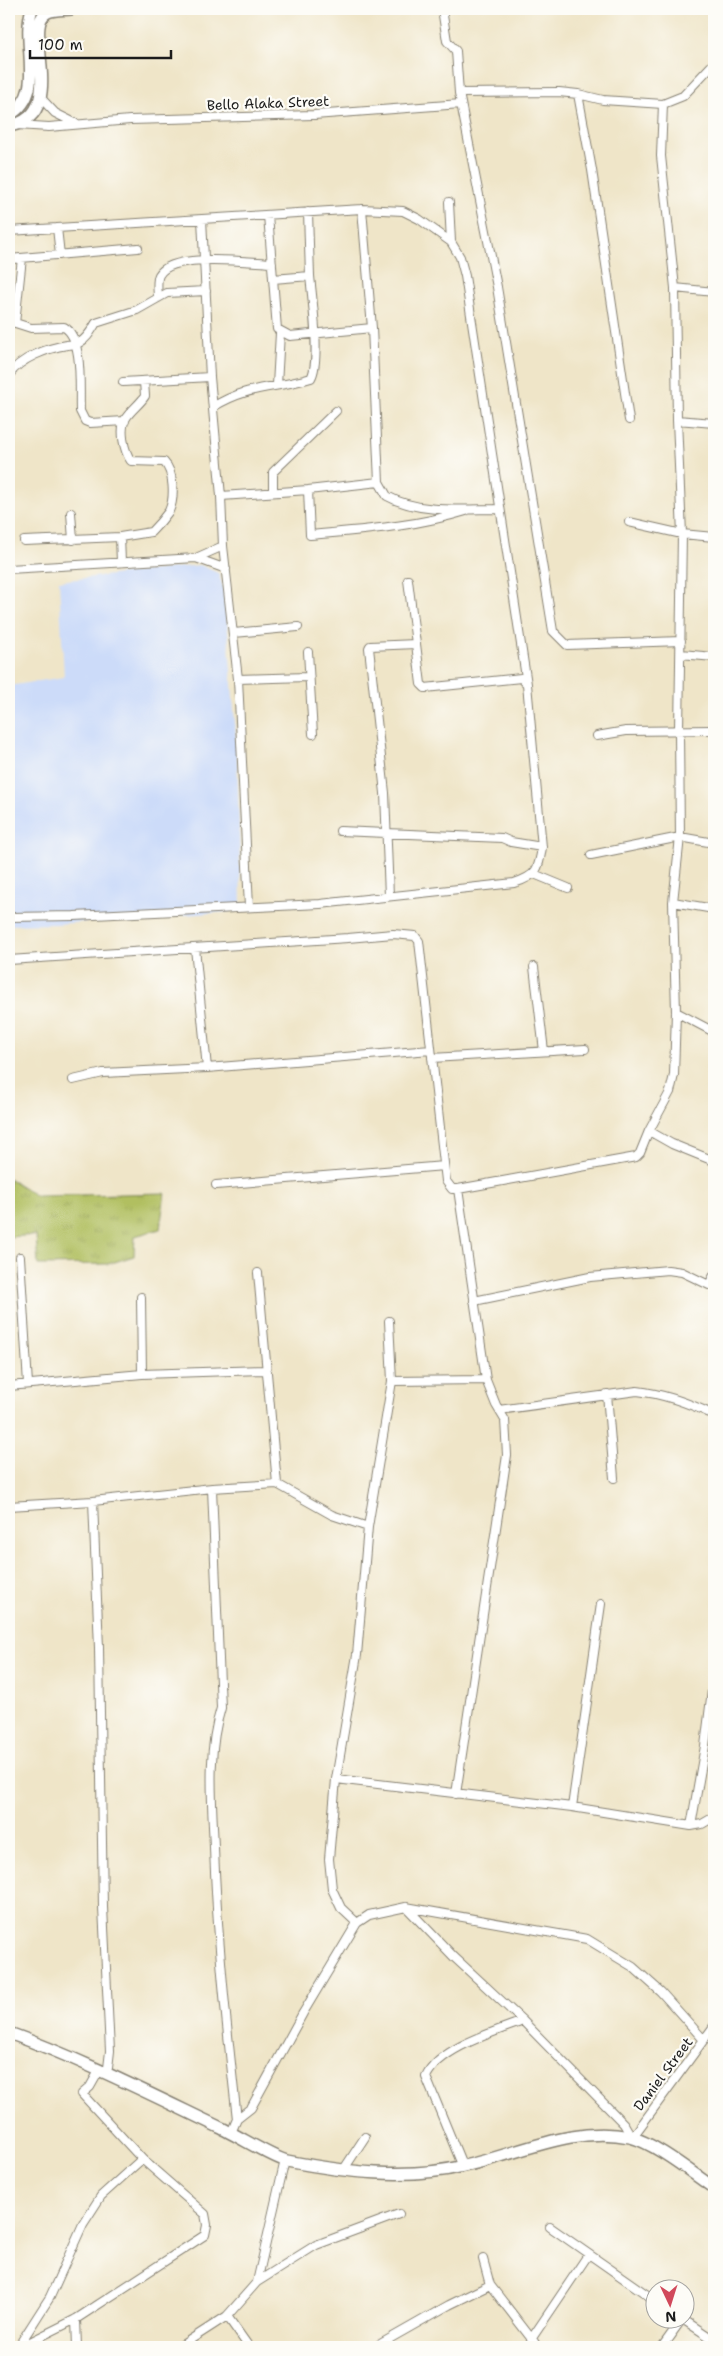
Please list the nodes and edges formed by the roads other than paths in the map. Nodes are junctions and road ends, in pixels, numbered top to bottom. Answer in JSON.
{"nodes":[{"id":1,"x":32,"y":9,"type":"edge"},
{"id":2,"x":71,"y":9,"type":"edge"},
{"id":3,"x":442,"y":9,"type":"edge"},
{"id":4,"x":47,"y":10,"type":"edge"},
{"id":5,"x":714,"y":63,"type":"edge"},
{"id":6,"x":459,"y":93,"type":"junction"},
{"id":7,"x":578,"y":94,"type":"junction"},
{"id":8,"x":40,"y":97,"type":"junction"},
{"id":9,"x":462,"y":104,"type":"junction"},
{"id":10,"x":663,"y":104,"type":"junction"},
{"id":11,"x":9,"y":115,"type":"edge"},
{"id":12,"x":75,"y":123,"type":"junction"},
{"id":13,"x":13,"y":126,"type":"edge"},
{"id":14,"x":449,"y":202,"type":"dead end"},
{"id":15,"x":362,"y":209,"type":"junction"},
{"id":16,"x":308,"y":212,"type":"junction"},
{"id":17,"x":268,"y":215,"type":"junction"},
{"id":18,"x":202,"y":219,"type":"junction"},
{"id":19,"x":57,"y":228,"type":"junction"},
{"id":20,"x":9,"y":232,"type":"edge"},
{"id":21,"x":451,"y":242,"type":"junction"},
{"id":22,"x":138,"y":248,"type":"dead end"},
{"id":23,"x":60,"y":255,"type":"junction"},
{"id":24,"x":22,"y":258,"type":"junction"},
{"id":25,"x":9,"y":259,"type":"edge"},
{"id":26,"x":204,"y":260,"type":"junction"},
{"id":27,"x":272,"y":264,"type":"junction"},
{"id":28,"x":310,"y":276,"type":"junction"},
{"id":29,"x":273,"y":279,"type":"junction"},
{"id":30,"x":674,"y":288,"type":"junction"},
{"id":31,"x":206,"y":291,"type":"junction"},
{"id":32,"x":714,"y":292,"type":"edge"},
{"id":33,"x":158,"y":298,"type":"junction"},
{"id":34,"x":12,"y":322,"type":"edge"},
{"id":35,"x":372,"y":328,"type":"junction"},
{"id":36,"x":280,"y":332,"type":"junction"},
{"id":37,"x":315,"y":332,"type":"junction"},
{"id":38,"x":77,"y":344,"type":"junction"},
{"id":39,"x":9,"y":375,"type":"edge"},
{"id":40,"x":210,"y":377,"type":"junction"},
{"id":41,"x":124,"y":382,"type":"dead end"},
{"id":42,"x":144,"y":382,"type":"junction"},
{"id":43,"x":277,"y":385,"type":"junction"},
{"id":44,"x":213,"y":407,"type":"junction"},
{"id":45,"x":336,"y":411,"type":"dead end"},
{"id":46,"x":629,"y":420,"type":"dead end"},
{"id":47,"x":677,"y":420,"type":"junction"},
{"id":48,"x":125,"y":421,"type":"junction"},
{"id":49,"x":714,"y":423,"type":"edge"},
{"id":50,"x":379,"y":482,"type":"junction"},
{"id":51,"x":308,"y":490,"type":"junction"},
{"id":52,"x":273,"y":492,"type":"junction"},
{"id":53,"x":221,"y":496,"type":"junction"},
{"id":54,"x":472,"y":509,"type":"junction"},
{"id":55,"x":500,"y":509,"type":"junction"},
{"id":56,"x":71,"y":513,"type":"dead end"},
{"id":57,"x":630,"y":522,"type":"dead end"},
{"id":58,"x":682,"y":534,"type":"junction"},
{"id":59,"x":120,"y":537,"type":"junction"},
{"id":60,"x":714,"y":537,"type":"edge"},
{"id":61,"x":73,"y":540,"type":"junction"},
{"id":62,"x":24,"y":541,"type":"dead end"},
{"id":63,"x":223,"y":546,"type":"junction"},
{"id":64,"x":196,"y":558,"type":"junction"},
{"id":65,"x":121,"y":562,"type":"junction"},
{"id":66,"x":226,"y":568,"type":"junction"},
{"id":67,"x":9,"y":569,"type":"edge"},
{"id":68,"x":408,"y":580,"type":"dead end"},
{"id":69,"x":298,"y":627,"type":"dead end"},
{"id":70,"x":234,"y":633,"type":"junction"},
{"id":71,"x":680,"y":641,"type":"junction"},
{"id":72,"x":416,"y":644,"type":"junction"},
{"id":73,"x":308,"y":652,"type":"dead end"},
{"id":74,"x":681,"y":654,"type":"junction"},
{"id":75,"x":714,"y":657,"type":"edge"},
{"id":76,"x":308,"y":677,"type":"junction"},
{"id":77,"x":238,"y":679,"type":"junction"},
{"id":78,"x":527,"y":684,"type":"junction"},
{"id":79,"x":679,"y":730,"type":"junction"},
{"id":80,"x":714,"y":730,"type":"edge"},
{"id":81,"x":312,"y":734,"type":"dead end"},
{"id":82,"x":597,"y":736,"type":"dead end"},
{"id":83,"x":340,"y":831,"type":"dead end"},
{"id":84,"x":388,"y":834,"type":"junction"},
{"id":85,"x":680,"y":836,"type":"junction"},
{"id":86,"x":714,"y":843,"type":"edge"},
{"id":87,"x":542,"y":847,"type":"junction"},
{"id":88,"x":591,"y":855,"type":"dead end"},
{"id":89,"x":534,"y":874,"type":"junction"},
{"id":90,"x":568,"y":888,"type":"dead end"},
{"id":91,"x":389,"y":896,"type":"junction"},
{"id":92,"x":673,"y":902,"type":"junction"},
{"id":93,"x":249,"y":907,"type":"junction"},
{"id":94,"x":714,"y":909,"type":"edge"},
{"id":95,"x":9,"y":917,"type":"edge"},
{"id":96,"x":195,"y":948,"type":"junction"},
{"id":97,"x":9,"y":960,"type":"edge"},
{"id":98,"x":534,"y":967,"type":"dead end"},
{"id":99,"x":676,"y":1012,"type":"junction"},
{"id":100,"x":714,"y":1032,"type":"edge"},
{"id":101,"x":585,"y":1049,"type":"dead end"},
{"id":102,"x":544,"y":1051,"type":"junction"},
{"id":103,"x":431,"y":1054,"type":"junction"},
{"id":104,"x":207,"y":1068,"type":"junction"},
{"id":105,"x":73,"y":1080,"type":"dead end"},
{"id":106,"x":649,"y":1131,"type":"junction"},
{"id":107,"x":714,"y":1160,"type":"edge"},
{"id":108,"x":444,"y":1166,"type":"junction"},
{"id":109,"x":216,"y":1185,"type":"dead end"},
{"id":110,"x":458,"y":1189,"type":"junction"},
{"id":111,"x":20,"y":1257,"type":"dead end"},
{"id":112,"x":258,"y":1273,"type":"dead end"},
{"id":113,"x":714,"y":1275,"type":"edge"},
{"id":114,"x":712,"y":1287,"type":"edge"},
{"id":115,"x":141,"y":1298,"type":"dead end"},
{"id":116,"x":474,"y":1301,"type":"junction"},
{"id":117,"x":388,"y":1321,"type":"dead end"},
{"id":118,"x":266,"y":1370,"type":"junction"},
{"id":119,"x":142,"y":1374,"type":"junction"},
{"id":120,"x":486,"y":1380,"type":"junction"},
{"id":121,"x":392,"y":1381,"type":"junction"},
{"id":122,"x":28,"y":1384,"type":"junction"},
{"id":123,"x":9,"y":1386,"type":"edge"},
{"id":124,"x":607,"y":1394,"type":"junction"},
{"id":125,"x":499,"y":1410,"type":"junction"},
{"id":126,"x":714,"y":1415,"type":"edge"},
{"id":127,"x":614,"y":1478,"type":"dead end"},
{"id":128,"x":277,"y":1484,"type":"junction"},
{"id":129,"x":212,"y":1488,"type":"junction"},
{"id":130,"x":93,"y":1501,"type":"junction"},
{"id":131,"x":9,"y":1506,"type":"edge"},
{"id":132,"x":368,"y":1527,"type":"junction"},
{"id":133,"x":601,"y":1604,"type":"dead end"},
{"id":134,"x":714,"y":1674,"type":"edge"},
{"id":135,"x":336,"y":1779,"type":"junction"},
{"id":136,"x":456,"y":1794,"type":"junction"},
{"id":137,"x":572,"y":1807,"type":"junction"},
{"id":138,"x":714,"y":1817,"type":"edge"},
{"id":139,"x":691,"y":1826,"type":"junction"},
{"id":140,"x":406,"y":1907,"type":"junction"},
{"id":141,"x":357,"y":1923,"type":"junction"},
{"id":142,"x":522,"y":2021,"type":"junction"},
{"id":143,"x":714,"y":2026,"type":"edge"},
{"id":144,"x":9,"y":2033,"type":"edge"},
{"id":145,"x":704,"y":2040,"type":"junction"},
{"id":146,"x":99,"y":2071,"type":"junction"},
{"id":147,"x":237,"y":2119,"type":"junction"},
{"id":148,"x":231,"y":2132,"type":"junction"},
{"id":149,"x":365,"y":2137,"type":"dead end"},
{"id":150,"x":632,"y":2138,"type":"junction"},
{"id":151,"x":142,"y":2159,"type":"junction"},
{"id":152,"x":285,"y":2160,"type":"junction"},
{"id":153,"x":463,"y":2167,"type":"junction"},
{"id":154,"x":344,"y":2169,"type":"junction"},
{"id":155,"x":714,"y":2188,"type":"edge"},
{"id":156,"x":399,"y":2214,"type":"dead end"},
{"id":157,"x":550,"y":2227,"type":"dead end"},
{"id":158,"x":588,"y":2255,"type":"junction"},
{"id":159,"x":483,"y":2260,"type":"dead end"},
{"id":160,"x":257,"y":2282,"type":"junction"},
{"id":161,"x":490,"y":2285,"type":"junction"},
{"id":162,"x":646,"y":2294,"type":"edge"},
{"id":163,"x":227,"y":2316,"type":"junction"},
{"id":164,"x":76,"y":2319,"type":"junction"},
{"id":165,"x":676,"y":2328,"type":"edge"},
{"id":166,"x":696,"y":2328,"type":"edge"},
{"id":167,"x":532,"y":2338,"type":"junction"},
{"id":168,"x":714,"y":2340,"type":"edge"},
{"id":169,"x":19,"y":2347,"type":"edge"},
{"id":170,"x":77,"y":2347,"type":"edge"},
{"id":171,"x":179,"y":2347,"type":"edge"},
{"id":172,"x":249,"y":2347,"type":"edge"},
{"id":173,"x":375,"y":2347,"type":"edge"},
{"id":174,"x":538,"y":2347,"type":"edge"},
{"id":175,"x":662,"y":2347,"type":"edge"}],
"edges":[{"from":1,"to":11,"type":"street"},
{"from":2,"to":4,"type":"street"},
{"from":3,"to":6,"type":"street"},
{"from":4,"to":8,"type":"street"},
{"from":5,"to":10,"type":"street"},
{"from":6,"to":7,"type":"street"},
{"from":6,"to":9,"type":"street"},
{"from":7,"to":10,"type":"street"},
{"from":7,"to":46,"type":"street"},
{"from":8,"to":12,"type":"street"},
{"from":8,"to":13,"type":"street"},
{"from":9,"to":12,"type":"street","name":"Bello Alaka Street"},
{"from":9,"to":71,"type":"street"},
{"from":10,"to":30,"type":"street"},
{"from":12,"to":13,"type":"street","name":"Bello Alaka Street"},
{"from":14,"to":21,"type":"street"},
{"from":15,"to":16,"type":"street"},
{"from":15,"to":21,"type":"street"},
{"from":15,"to":35,"type":"street"},
{"from":16,"to":17,"type":"street"},
{"from":16,"to":28,"type":"street"},
{"from":17,"to":18,"type":"street"},
{"from":17,"to":27,"type":"street"},
{"from":18,"to":19,"type":"street"},
{"from":18,"to":26,"type":"street"},
{"from":19,"to":20,"type":"street"},
{"from":19,"to":23,"type":"street"},
{"from":21,"to":55,"type":"street"},
{"from":22,"to":23,"type":"street"},
{"from":23,"to":24,"type":"street"},
{"from":24,"to":25,"type":"street"},
{"from":24,"to":34,"type":"street"},
{"from":26,"to":27,"type":"street"},
{"from":26,"to":31,"type":"street"},
{"from":26,"to":33,"type":"street"},
{"from":27,"to":29,"type":"street"},
{"from":28,"to":29,"type":"street"},
{"from":28,"to":37,"type":"street"},
{"from":29,"to":36,"type":"street"},
{"from":30,"to":32,"type":"street"},
{"from":30,"to":47,"type":"street"},
{"from":31,"to":33,"type":"street"},
{"from":31,"to":40,"type":"street"},
{"from":33,"to":38,"type":"street"},
{"from":34,"to":38,"type":"street"},
{"from":35,"to":37,"type":"street"},
{"from":35,"to":50,"type":"street"},
{"from":36,"to":37,"type":"street"},
{"from":36,"to":43,"type":"street"},
{"from":37,"to":43,"type":"street"},
{"from":38,"to":39,"type":"street"},
{"from":38,"to":48,"type":"street"},
{"from":40,"to":42,"type":"street"},
{"from":40,"to":44,"type":"street"},
{"from":41,"to":42,"type":"street"},
{"from":42,"to":48,"type":"street"},
{"from":43,"to":44,"type":"street"},
{"from":44,"to":53,"type":"street"},
{"from":45,"to":52,"type":"street"},
{"from":47,"to":49,"type":"street"},
{"from":47,"to":58,"type":"street"},
{"from":48,"to":59,"type":"street"},
{"from":50,"to":51,"type":"street"},
{"from":50,"to":54,"type":"street"},
{"from":51,"to":52,"type":"street"},
{"from":51,"to":54,"type":"street"},
{"from":52,"to":53,"type":"street"},
{"from":53,"to":63,"type":"street"},
{"from":54,"to":55,"type":"street"},
{"from":55,"to":78,"type":"street"},
{"from":56,"to":61,"type":"street"},
{"from":57,"to":58,"type":"street"},
{"from":58,"to":60,"type":"street"},
{"from":58,"to":71,"type":"street"},
{"from":59,"to":61,"type":"street"},
{"from":59,"to":65,"type":"street"},
{"from":61,"to":62,"type":"street"},
{"from":63,"to":64,"type":"street"},
{"from":63,"to":66,"type":"street"},
{"from":64,"to":65,"type":"street"},
{"from":64,"to":66,"type":"street"},
{"from":65,"to":67,"type":"street"},
{"from":66,"to":70,"type":"street"},
{"from":68,"to":72,"type":"street"},
{"from":69,"to":70,"type":"street"},
{"from":70,"to":77,"type":"street"},
{"from":71,"to":74,"type":"street"},
{"from":72,"to":78,"type":"street"},
{"from":72,"to":84,"type":"street"},
{"from":73,"to":76,"type":"street"},
{"from":74,"to":75,"type":"street"},
{"from":74,"to":79,"type":"street"},
{"from":76,"to":77,"type":"street"},
{"from":76,"to":81,"type":"street"},
{"from":77,"to":93,"type":"street"},
{"from":78,"to":87,"type":"street"},
{"from":79,"to":80,"type":"street"},
{"from":79,"to":82,"type":"street"},
{"from":79,"to":85,"type":"street"},
{"from":83,"to":84,"type":"street"},
{"from":84,"to":87,"type":"street"},
{"from":84,"to":91,"type":"street"},
{"from":85,"to":86,"type":"street"},
{"from":85,"to":88,"type":"street"},
{"from":85,"to":92,"type":"street"},
{"from":87,"to":89,"type":"street"},
{"from":89,"to":90,"type":"street"},
{"from":89,"to":91,"type":"street"},
{"from":91,"to":93,"type":"street"},
{"from":92,"to":94,"type":"street"},
{"from":92,"to":99,"type":"street"},
{"from":93,"to":95,"type":"street"},
{"from":96,"to":97,"type":"street"},
{"from":96,"to":103,"type":"street"},
{"from":96,"to":104,"type":"street"},
{"from":98,"to":102,"type":"street"},
{"from":99,"to":100,"type":"street"},
{"from":99,"to":106,"type":"street"},
{"from":101,"to":102,"type":"street"},
{"from":102,"to":103,"type":"street"},
{"from":103,"to":104,"type":"street"},
{"from":103,"to":108,"type":"street"},
{"from":104,"to":105,"type":"street"},
{"from":106,"to":107,"type":"street"},
{"from":106,"to":110,"type":"street"},
{"from":108,"to":109,"type":"street"},
{"from":108,"to":110,"type":"street"},
{"from":110,"to":116,"type":"street"},
{"from":111,"to":122,"type":"street"},
{"from":112,"to":118,"type":"street"},
{"from":113,"to":114,"type":"street"},
{"from":114,"to":116,"type":"street"},
{"from":115,"to":119,"type":"street"},
{"from":116,"to":120,"type":"street"},
{"from":117,"to":121,"type":"street"},
{"from":118,"to":119,"type":"street"},
{"from":118,"to":128,"type":"street"},
{"from":119,"to":122,"type":"street"},
{"from":120,"to":121,"type":"street"},
{"from":120,"to":125,"type":"street"},
{"from":121,"to":132,"type":"street"},
{"from":122,"to":123,"type":"street"},
{"from":124,"to":125,"type":"street"},
{"from":124,"to":126,"type":"street"},
{"from":124,"to":127,"type":"street"},
{"from":125,"to":136,"type":"street"},
{"from":128,"to":129,"type":"street"},
{"from":128,"to":132,"type":"street"},
{"from":129,"to":130,"type":"street"},
{"from":129,"to":147,"type":"street"},
{"from":130,"to":131,"type":"street"},
{"from":130,"to":146,"type":"street"},
{"from":132,"to":135,"type":"street"},
{"from":133,"to":137,"type":"street"},
{"from":134,"to":139,"type":"street"},
{"from":135,"to":136,"type":"street"},
{"from":135,"to":141,"type":"street"},
{"from":136,"to":137,"type":"street"},
{"from":137,"to":139,"type":"street"},
{"from":138,"to":139,"type":"street"},
{"from":140,"to":141,"type":"street"},
{"from":140,"to":142,"type":"street"},
{"from":140,"to":145,"type":"street"},
{"from":141,"to":147,"type":"street"},
{"from":142,"to":150,"type":"street"},
{"from":142,"to":153,"type":"street"},
{"from":143,"to":145,"type":"street","name":"Daniel Street"},
{"from":144,"to":146,"type":"street"},
{"from":145,"to":150,"type":"street","name":"Daniel Street"},
{"from":146,"to":148,"type":"street"},
{"from":146,"to":151,"type":"street"},
{"from":147,"to":148,"type":"street"},
{"from":148,"to":152,"type":"street"},
{"from":149,"to":154,"type":"street"},
{"from":150,"to":153,"type":"street"},
{"from":150,"to":155,"type":"street"},
{"from":151,"to":164,"type":"street"},
{"from":151,"to":169,"type":"street"},
{"from":152,"to":154,"type":"street"},
{"from":152,"to":160,"type":"street"},
{"from":153,"to":154,"type":"street"},
{"from":156,"to":160,"type":"street"},
{"from":157,"to":158,"type":"street"},
{"from":158,"to":162,"type":"street"},
{"from":158,"to":167,"type":"street"},
{"from":159,"to":161,"type":"street"},
{"from":160,"to":163,"type":"street"},
{"from":161,"to":167,"type":"street"},
{"from":161,"to":173,"type":"street"},
{"from":163,"to":171,"type":"street"},
{"from":163,"to":172,"type":"street"},
{"from":164,"to":169,"type":"street"},
{"from":164,"to":170,"type":"street"},
{"from":165,"to":175,"type":"street"},
{"from":166,"to":168,"type":"street"},
{"from":167,"to":174,"type":"street"}]}
